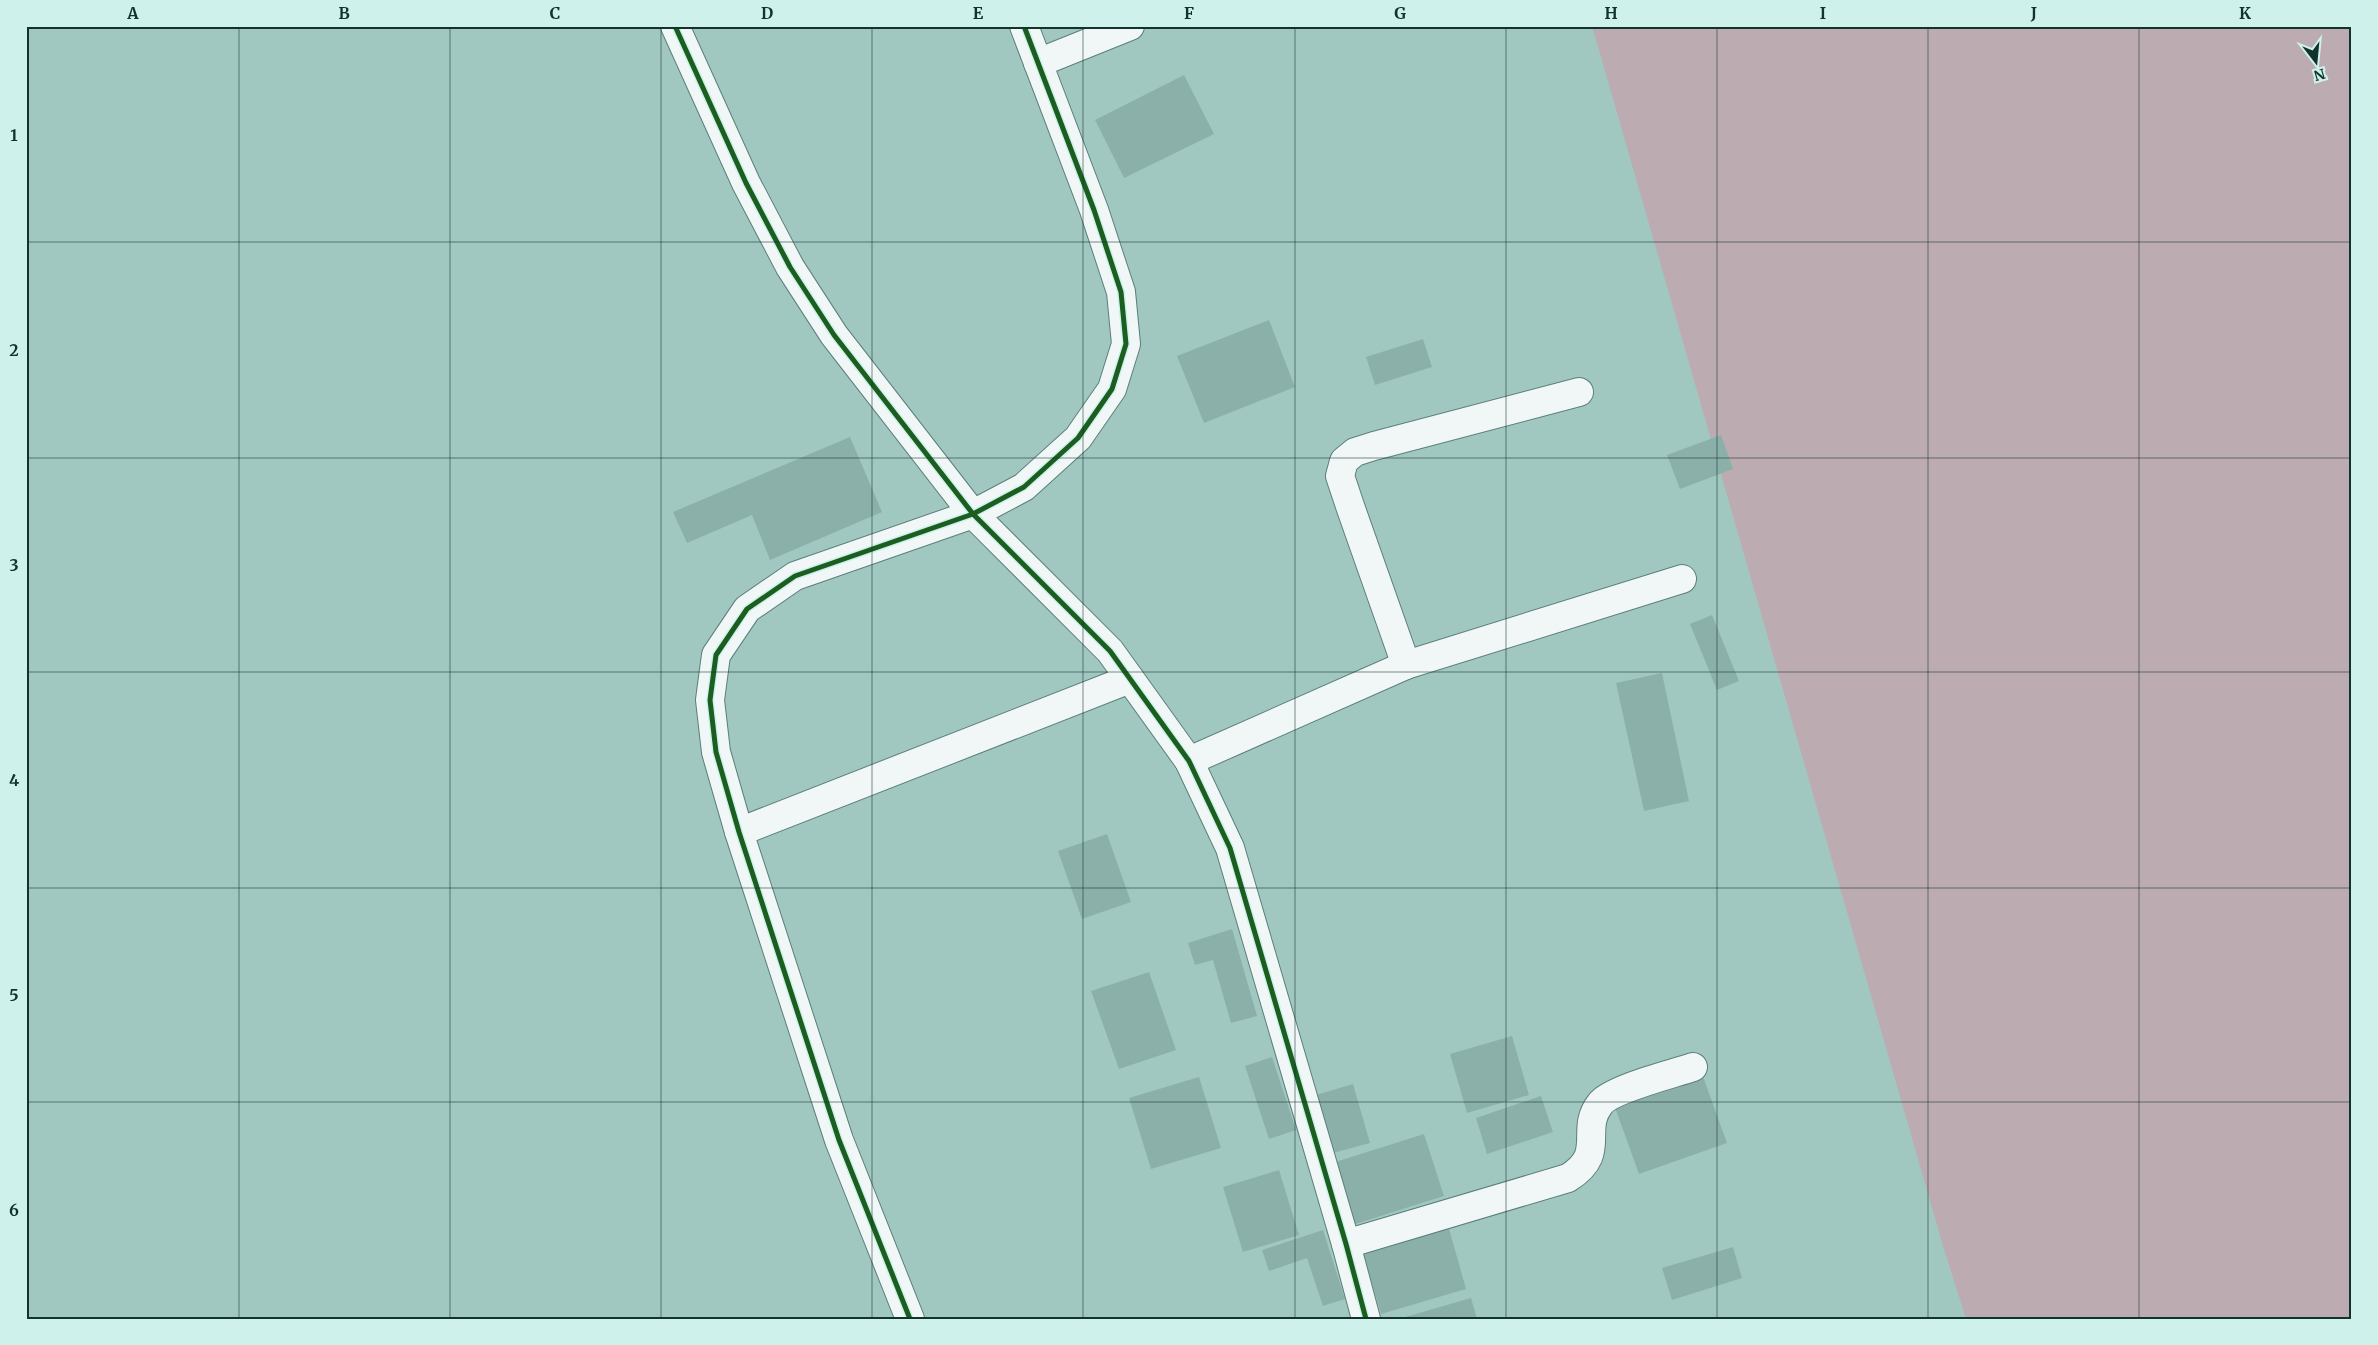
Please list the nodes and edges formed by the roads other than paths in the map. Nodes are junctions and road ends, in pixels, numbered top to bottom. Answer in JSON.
{"nodes":[{"id":1,"x":675,"y":26,"type":"edge"},
{"id":2,"x":1024,"y":26,"type":"edge"},
{"id":3,"x":1130,"y":26,"type":"edge"},
{"id":4,"x":1038,"y":62,"type":"junction"},
{"id":5,"x":1579,"y":392,"type":"dead end"},
{"id":6,"x":973,"y":514,"type":"junction"},
{"id":7,"x":1682,"y":579,"type":"dead end"},
{"id":8,"x":1406,"y":664,"type":"junction"},
{"id":9,"x":1130,"y":679,"type":"junction"},
{"id":10,"x":1189,"y":761,"type":"junction"},
{"id":11,"x":739,"y":832,"type":"junction"},
{"id":12,"x":1693,"y":1067,"type":"dead end"},
{"id":13,"x":1346,"y":1244,"type":"junction"},
{"id":14,"x":910,"y":1319,"type":"edge"},
{"id":15,"x":1366,"y":1319,"type":"edge"}],
"edges":[{"from":1,"to":6,"type":"street"},
{"from":2,"to":4,"type":"street"},
{"from":3,"to":4,"type":"street"},
{"from":4,"to":6,"type":"street"},
{"from":5,"to":8,"type":"street"},
{"from":6,"to":9,"type":"street"},
{"from":6,"to":11,"type":"street"},
{"from":7,"to":8,"type":"street"},
{"from":8,"to":10,"type":"street"},
{"from":9,"to":10,"type":"street"},
{"from":9,"to":11,"type":"street"},
{"from":10,"to":13,"type":"street"},
{"from":11,"to":14,"type":"street"},
{"from":12,"to":13,"type":"street"},
{"from":13,"to":15,"type":"street"}]}
